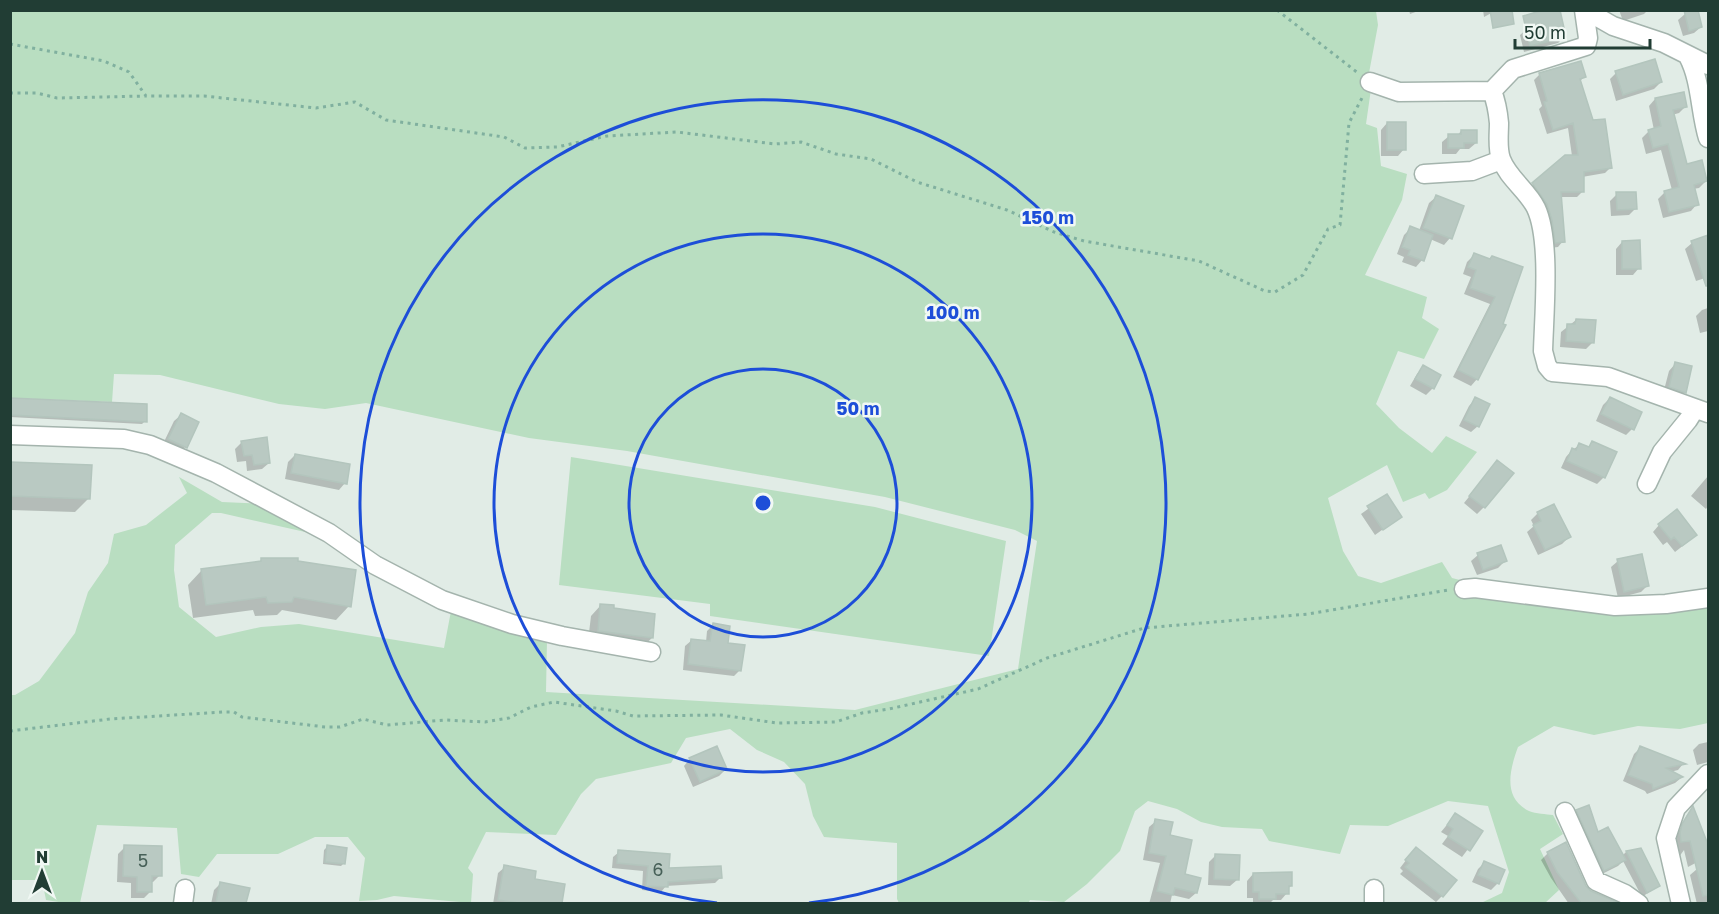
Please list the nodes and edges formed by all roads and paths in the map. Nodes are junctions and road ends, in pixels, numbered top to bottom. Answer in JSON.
{"nodes":[{"id":1,"x":1277,"y":10,"type":"edge"},
{"id":2,"x":1585,"y":10,"type":"edge"},
{"id":3,"x":10,"y":44,"type":"edge"},
{"id":4,"x":1688,"y":56,"type":"junction"},
{"id":5,"x":1708,"y":65,"type":"edge"},
{"id":6,"x":1370,"y":82,"type":"junction"},
{"id":7,"x":1492,"y":91,"type":"junction"},
{"id":8,"x":10,"y":93,"type":"edge"},
{"id":9,"x":147,"y":96,"type":"junction"},
{"id":10,"x":1708,"y":138,"type":"edge"},
{"id":11,"x":1502,"y":160,"type":"junction"},
{"id":12,"x":1424,"y":174,"type":"dead end"},
{"id":13,"x":1702,"y":411,"type":"edge"},
{"id":14,"x":10,"y":435,"type":"edge"},
{"id":15,"x":1647,"y":484,"type":"dead end"},
{"id":16,"x":1464,"y":589,"type":"joint"},
{"id":17,"x":1708,"y":598,"type":"edge"},
{"id":18,"x":651,"y":652,"type":"dead end"},
{"id":19,"x":10,"y":731,"type":"edge"},
{"id":20,"x":1708,"y":774,"type":"edge"},
{"id":21,"x":1565,"y":812,"type":"dead end"},
{"id":22,"x":1639,"y":903,"type":"edge"},
{"id":23,"x":1682,"y":903,"type":"edge"}],
"edges":[{"from":1,"to":6,"type":"path"},
{"from":2,"to":4,"type":"street"},
{"from":2,"to":7,"type":"street"},
{"from":3,"to":9,"type":"path"},
{"from":4,"to":5,"type":"street"},
{"from":4,"to":10,"type":"street"},
{"from":6,"to":7,"type":"street"},
{"from":6,"to":9,"type":"path"},
{"from":7,"to":11,"type":"street"},
{"from":8,"to":9,"type":"path"},
{"from":11,"to":12,"type":"street"},
{"from":11,"to":13,"type":"street"},
{"from":13,"to":15,"type":"street"},
{"from":14,"to":18,"type":"street"},
{"from":16,"to":17,"type":"street"},
{"from":16,"to":19,"type":"path"},
{"from":20,"to":23,"type":"street"},
{"from":21,"to":22,"type":"street"}]}
